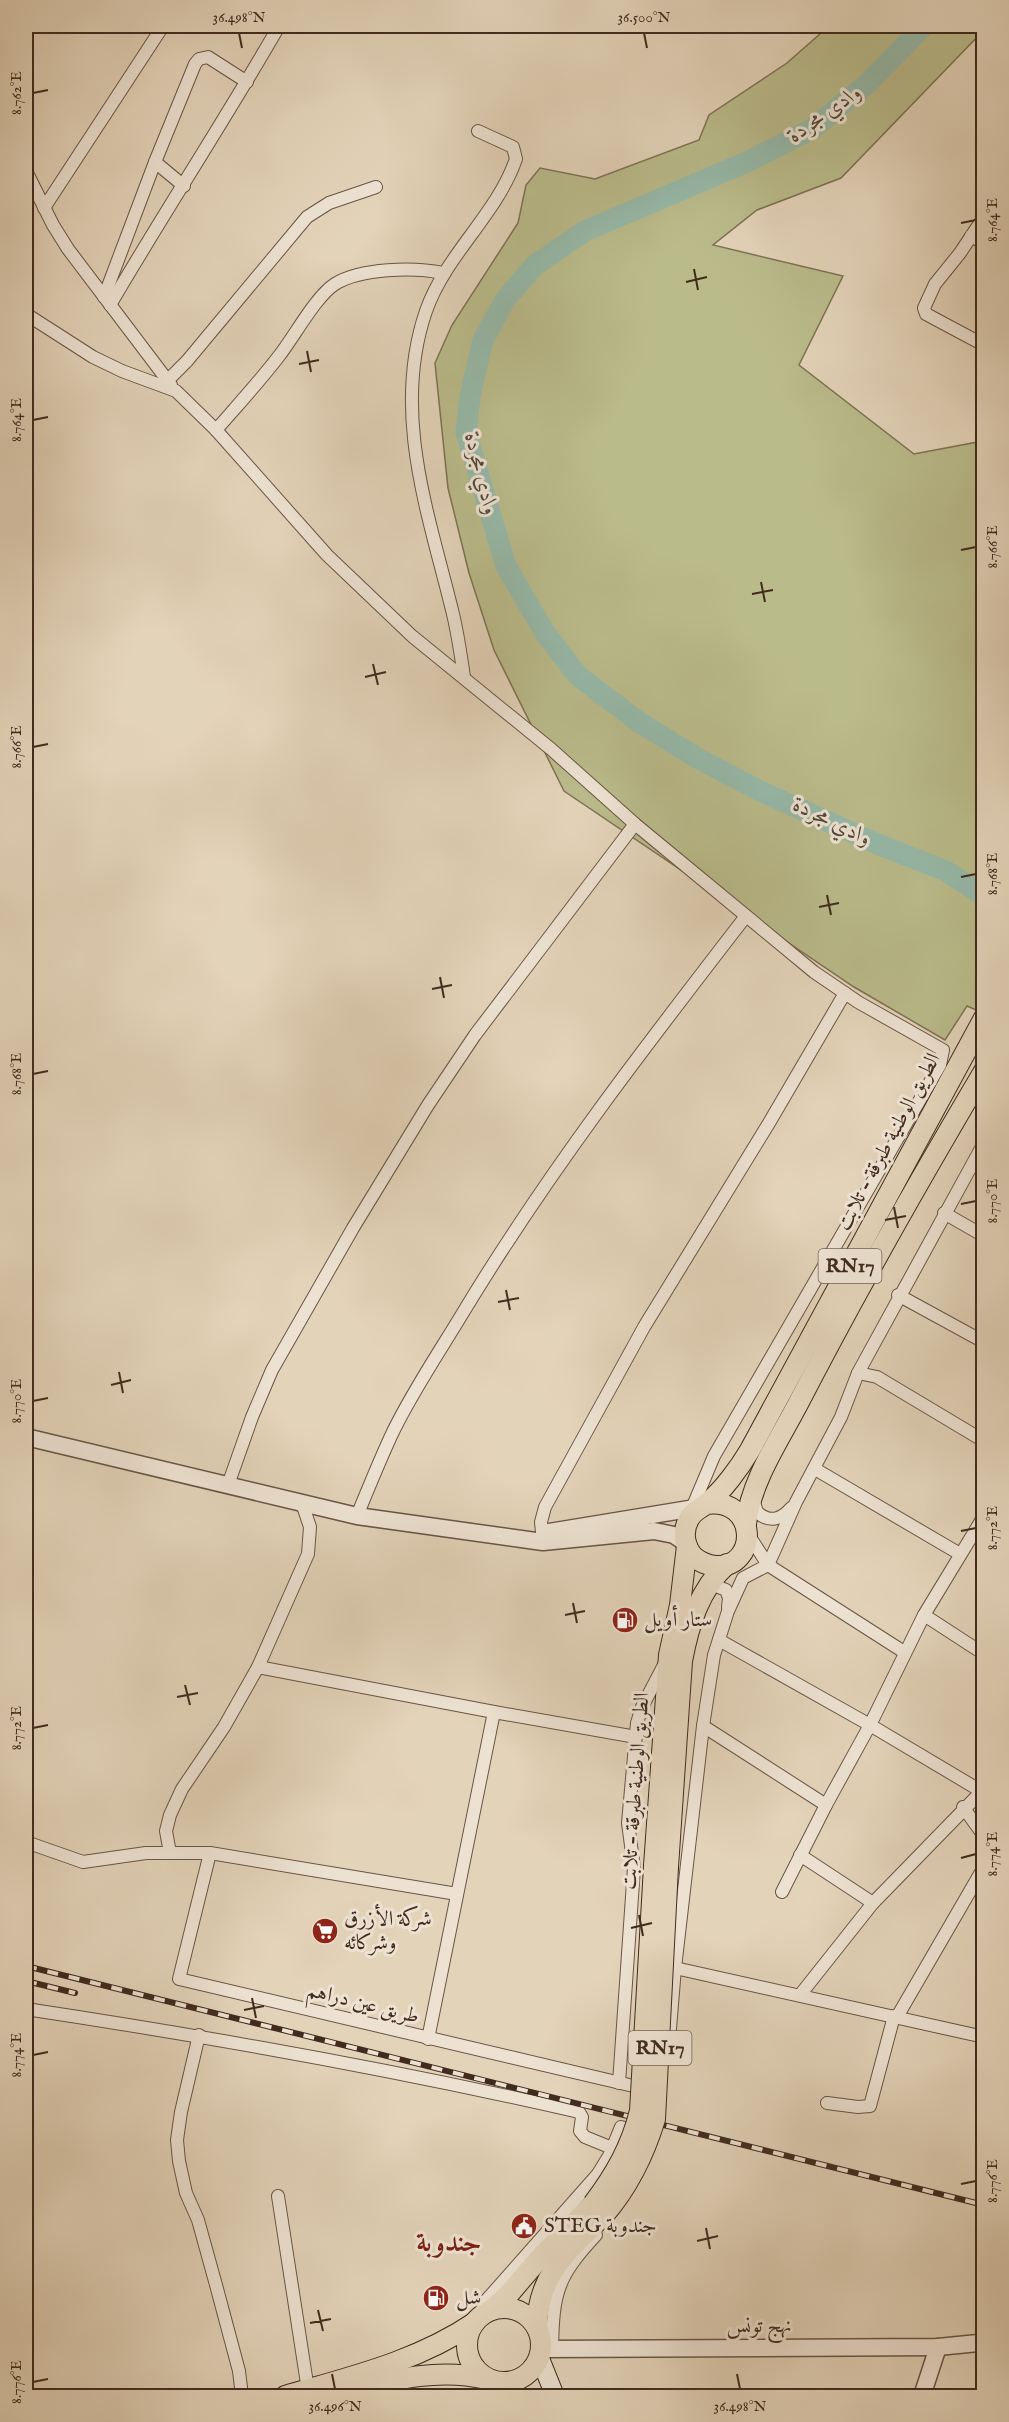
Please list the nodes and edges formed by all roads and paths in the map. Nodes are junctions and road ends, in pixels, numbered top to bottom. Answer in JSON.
{"nodes":[{"id":1,"x":163,"y":26,"type":"edge"},
{"id":2,"x":279,"y":26,"type":"edge"},
{"id":3,"x":247,"y":82,"type":"junction"},
{"id":4,"x":478,"y":131,"type":"dead end"},
{"id":5,"x":155,"y":162,"type":"junction"},
{"id":6,"x":26,"y":171,"type":"edge"},
{"id":7,"x":184,"y":186,"type":"junction"},
{"id":8,"x":376,"y":187,"type":"dead end"},
{"id":9,"x":44,"y":208,"type":"junction"},
{"id":10,"x":984,"y":217,"type":"edge"},
{"id":11,"x":971,"y":236,"type":"junction"},
{"id":12,"x":984,"y":243,"type":"edge"},
{"id":13,"x":443,"y":273,"type":"junction"},
{"id":14,"x":107,"y":301,"type":"junction"},
{"id":15,"x":26,"y":314,"type":"edge"},
{"id":16,"x":984,"y":345,"type":"edge"},
{"id":17,"x":168,"y":380,"type":"junction"},
{"id":18,"x":176,"y":391,"type":"junction"},
{"id":19,"x":216,"y":430,"type":"junction"},
{"id":20,"x":464,"y":677,"type":"junction"},
{"id":21,"x":635,"y":824,"type":"junction"},
{"id":22,"x":746,"y":916,"type":"junction"},
{"id":23,"x":845,"y":993,"type":"junction"},
{"id":24,"x":983,"y":1019,"type":"edge"},
{"id":25,"x":984,"y":1071,"type":"edge"},
{"id":26,"x":984,"y":1143,"type":"edge"},
{"id":27,"x":944,"y":1213,"type":"junction"},
{"id":28,"x":984,"y":1236,"type":"edge"},
{"id":29,"x":898,"y":1295,"type":"junction"},
{"id":30,"x":984,"y":1342,"type":"edge"},
{"id":31,"x":858,"y":1373,"type":"junction"},
{"id":32,"x":26,"y":1437,"type":"edge"},
{"id":33,"x":984,"y":1441,"type":"edge"},
{"id":34,"x":714,"y":1456,"type":"junction"},
{"id":35,"x":815,"y":1469,"type":"junction"},
{"id":36,"x":228,"y":1485,"type":"junction"},
{"id":37,"x":722,"y":1487,"type":"junction"},
{"id":38,"x":753,"y":1493,"type":"junction"},
{"id":39,"x":796,"y":1502,"type":"junction"},
{"id":40,"x":302,"y":1503,"type":"junction"},
{"id":41,"x":697,"y":1510,"type":"junction"},
{"id":42,"x":357,"y":1516,"type":"junction"},
{"id":43,"x":984,"y":1516,"type":"edge"},
{"id":44,"x":743,"y":1522,"type":"junction"},
{"id":45,"x":543,"y":1538,"type":"junction"},
{"id":46,"x":686,"y":1545,"type":"junction"},
{"id":47,"x":960,"y":1554,"type":"junction"},
{"id":48,"x":730,"y":1563,"type":"junction"},
{"id":49,"x":768,"y":1565,"type":"junction"},
{"id":50,"x":706,"y":1589,"type":"junction"},
{"id":51,"x":728,"y":1611,"type":"junction"},
{"id":52,"x":924,"y":1615,"type":"junction"},
{"id":53,"x":719,"y":1640,"type":"junction"},
{"id":54,"x":904,"y":1652,"type":"junction"},
{"id":55,"x":984,"y":1654,"type":"edge"},
{"id":56,"x":669,"y":1655,"type":"junction"},
{"id":57,"x":258,"y":1667,"type":"junction"},
{"id":58,"x":494,"y":1713,"type":"junction"},
{"id":59,"x":870,"y":1725,"type":"junction"},
{"id":60,"x":703,"y":1726,"type":"junction"},
{"id":61,"x":636,"y":1737,"type":"junction"},
{"id":62,"x":982,"y":1790,"type":"edge"},
{"id":63,"x":826,"y":1805,"type":"junction"},
{"id":64,"x":963,"y":1808,"type":"junction"},
{"id":65,"x":984,"y":1836,"type":"edge"},
{"id":66,"x":26,"y":1842,"type":"edge"},
{"id":67,"x":170,"y":1853,"type":"junction"},
{"id":68,"x":210,"y":1853,"type":"junction"},
{"id":69,"x":800,"y":1855,"type":"junction"},
{"id":70,"x":661,"y":1867,"type":"junction"},
{"id":71,"x":984,"y":1867,"type":"edge"},
{"id":72,"x":782,"y":1892,"type":"dead end"},
{"id":73,"x":457,"y":1894,"type":"junction"},
{"id":74,"x":873,"y":1903,"type":"junction"},
{"id":75,"x":675,"y":1968,"type":"junction"},
{"id":76,"x":800,"y":1995,"type":"junction"},
{"id":77,"x":26,"y":2009,"type":"edge"},
{"id":78,"x":896,"y":2017,"type":"junction"},
{"id":79,"x":199,"y":2035,"type":"junction"},
{"id":80,"x":984,"y":2037,"type":"edge"},
{"id":81,"x":428,"y":2039,"type":"junction"},
{"id":82,"x":619,"y":2083,"type":"junction"},
{"id":83,"x":827,"y":2103,"type":"dead end"},
{"id":84,"x":612,"y":2148,"type":"junction"},
{"id":85,"x":278,"y":2196,"type":"dead end"},
{"id":86,"x":599,"y":2210,"type":"junction"},
{"id":87,"x":482,"y":2316,"type":"junction"},
{"id":88,"x":537,"y":2328,"type":"junction"},
{"id":89,"x":982,"y":2340,"type":"edge"},
{"id":90,"x":938,"y":2347,"type":"junction"},
{"id":91,"x":544,"y":2352,"type":"junction"},
{"id":92,"x":416,"y":2366,"type":"junction"},
{"id":93,"x":492,"y":2380,"type":"junction"},
{"id":94,"x":308,"y":2390,"type":"junction"},
{"id":95,"x":242,"y":2397,"type":"edge"},
{"id":96,"x":285,"y":2397,"type":"edge"},
{"id":97,"x":331,"y":2397,"type":"edge"},
{"id":98,"x":515,"y":2397,"type":"edge"},
{"id":99,"x":555,"y":2397,"type":"edge"},
{"id":100,"x":922,"y":2397,"type":"edge"}],
"edges":[{"from":1,"to":9,"type":"street"},
{"from":2,"to":3,"type":"street"},
{"from":3,"to":5,"type":"street"},
{"from":3,"to":7,"type":"street"},
{"from":4,"to":13,"type":"street"},
{"from":5,"to":7,"type":"street"},
{"from":5,"to":14,"type":"street"},
{"from":6,"to":9,"type":"street"},
{"from":7,"to":14,"type":"street"},
{"from":8,"to":17,"type":"street"},
{"from":9,"to":14,"type":"street"},
{"from":10,"to":11,"type":"street"},
{"from":11,"to":12,"type":"street"},
{"from":11,"to":16,"type":"street"},
{"from":13,"to":19,"type":"street"},
{"from":13,"to":20,"type":"street"},
{"from":14,"to":17,"type":"street"},
{"from":15,"to":18,"type":"street"},
{"from":17,"to":18,"type":"street"},
{"from":18,"to":19,"type":"street"},
{"from":19,"to":20,"type":"street"},
{"from":20,"to":21,"type":"street"},
{"from":21,"to":22,"type":"street"},
{"from":21,"to":36,"type":"street"},
{"from":22,"to":23,"type":"street"},
{"from":22,"to":42,"type":"street"},
{"from":23,"to":34,"type":"street"},
{"from":23,"to":45,"type":"street"},
{"from":24,"to":37,"type":"main road","name":"الطريق الوطنية طبرقة - تلابت","number":"RN17"},
{"from":25,"to":38,"type":"main road","name":"الطريق الوطنية طبرقة - تلابت","number":"RN17"},
{"from":26,"to":27,"type":"street"},
{"from":27,"to":28,"type":"street"},
{"from":27,"to":29,"type":"street"},
{"from":29,"to":30,"type":"street"},
{"from":29,"to":31,"type":"street"},
{"from":31,"to":33,"type":"street"},
{"from":31,"to":35,"type":"street"},
{"from":32,"to":36,"type":"street"},
{"from":34,"to":37,"type":"street"},
{"from":34,"to":41,"type":"street"},
{"from":35,"to":39,"type":"street"},
{"from":35,"to":47,"type":"street"},
{"from":36,"to":40,"type":"street"},
{"from":37,"to":41,"type":"main road","name":"الطريق الوطنية طبرقة - تلابت","number":"RN17"},
{"from":37,"to":44,"type":"street"},
{"from":38,"to":39,"type":"street"},
{"from":38,"to":44,"type":"main road","name":"الطريق الوطنية طبرقة - تلابت","number":"RN17"},
{"from":39,"to":49,"type":"street"},
{"from":40,"to":42,"type":"street"},
{"from":40,"to":57,"type":"street"},
{"from":41,"to":44,"type":"main road"},
{"from":41,"to":45,"type":"street"},
{"from":41,"to":46,"type":"main road","number":"RN17"},
{"from":42,"to":45,"type":"street"},
{"from":43,"to":47,"type":"street"},
{"from":44,"to":48,"type":"main road","number":"RN17"},
{"from":44,"to":49,"type":"street"},
{"from":45,"to":46,"type":"street"},
{"from":46,"to":48,"type":"main road"},
{"from":46,"to":56,"type":"main road","name":"الطريق الوطنية طبرقة - تلابت","number":"RN17"},
{"from":47,"to":52,"type":"street"},
{"from":48,"to":49,"type":"street"},
{"from":48,"to":50,"type":"main road","name":"الطريق الوطنية طبرقة - تلابت","number":"RN17"},
{"from":49,"to":51,"type":"street"},
{"from":49,"to":54,"type":"street"},
{"from":50,"to":51,"type":"street"},
{"from":50,"to":70,"type":"main road","name":"الطريق الوطنية طبرقة - تلابت","number":"RN17"},
{"from":51,"to":53,"type":"street"},
{"from":52,"to":54,"type":"street"},
{"from":52,"to":55,"type":"street"},
{"from":53,"to":59,"type":"street"},
{"from":53,"to":60,"type":"street"},
{"from":54,"to":59,"type":"street"},
{"from":56,"to":61,"type":"street"},
{"from":56,"to":70,"type":"main road","name":"الطريق الوطنية طبرقة - تلابت","number":"RN17"},
{"from":57,"to":58,"type":"street"},
{"from":57,"to":67,"type":"street"},
{"from":58,"to":61,"type":"street"},
{"from":58,"to":73,"type":"street"},
{"from":59,"to":62,"type":"street"},
{"from":59,"to":63,"type":"street"},
{"from":60,"to":63,"type":"street"},
{"from":60,"to":75,"type":"street"},
{"from":61,"to":82,"type":"street"},
{"from":62,"to":64,"type":"street"},
{"from":63,"to":69,"type":"street"},
{"from":64,"to":65,"type":"street"},
{"from":64,"to":74,"type":"street"},
{"from":66,"to":67,"type":"street"},
{"from":67,"to":68,"type":"street"},
{"from":68,"to":73,"type":"street"},
{"from":68,"to":81,"type":"street","name":"طريق عين دراهم"},
{"from":69,"to":72,"type":"street"},
{"from":69,"to":74,"type":"street"},
{"from":70,"to":86,"type":"main road","name":"الطريق الوطنية طبرقة - تلابت","number":"RN17","bridge":true},
{"from":71,"to":78,"type":"street"},
{"from":73,"to":81,"type":"street"},
{"from":74,"to":76,"type":"street"},
{"from":75,"to":76,"type":"street"},
{"from":75,"to":82,"type":"street","name":"طريق عين دراهم"},
{"from":76,"to":78,"type":"street"},
{"from":77,"to":79,"type":"street"},
{"from":78,"to":80,"type":"street"},
{"from":78,"to":83,"type":"street"},
{"from":79,"to":84,"type":"street"},
{"from":79,"to":95,"type":"street"},
{"from":81,"to":82,"type":"street","name":"طريق عين دراهم"},
{"from":84,"to":87,"type":"street"},
{"from":84,"to":91,"type":"street"},
{"from":85,"to":94,"type":"street"},
{"from":86,"to":87,"type":"main road","name":"الطريق الوطنية طبرقة - تلابت","number":"RN17"},
{"from":86,"to":88,"type":"main road","name":"الطريق الوطنية طبرقة - تلابت","number":"RN17"},
{"from":87,"to":88,"type":"main road"},
{"from":87,"to":92,"type":"main road","name":"الطريق الوطنية طبرقة - تلابت","number":"RN17"},
{"from":87,"to":93,"type":"main road"},
{"from":88,"to":91,"type":"main road","number":"RN17"},
{"from":89,"to":90,"type":"street","name":"نهج تونس"},
{"from":90,"to":91,"type":"street","name":"نهج تونس"},
{"from":90,"to":100,"type":"street"},
{"from":91,"to":93,"type":"main road","number":"RN17"},
{"from":91,"to":99,"type":"main road"},
{"from":92,"to":93,"type":"main road","name":"الطريق الوطنية طبرقة - تلابت","number":"RN17"},
{"from":92,"to":94,"type":"main road","name":"الطريق الوطنية طبرقة - تلابت","number":"RN17"},
{"from":92,"to":97,"type":"main road","name":"الطريق الوطنية طبرقة - تلابت","number":"RN17"},
{"from":93,"to":98,"type":"main road"},
{"from":94,"to":96,"type":"main road","name":"الطريق الوطنية طبرقة - تلابت","number":"RN17"}]}
